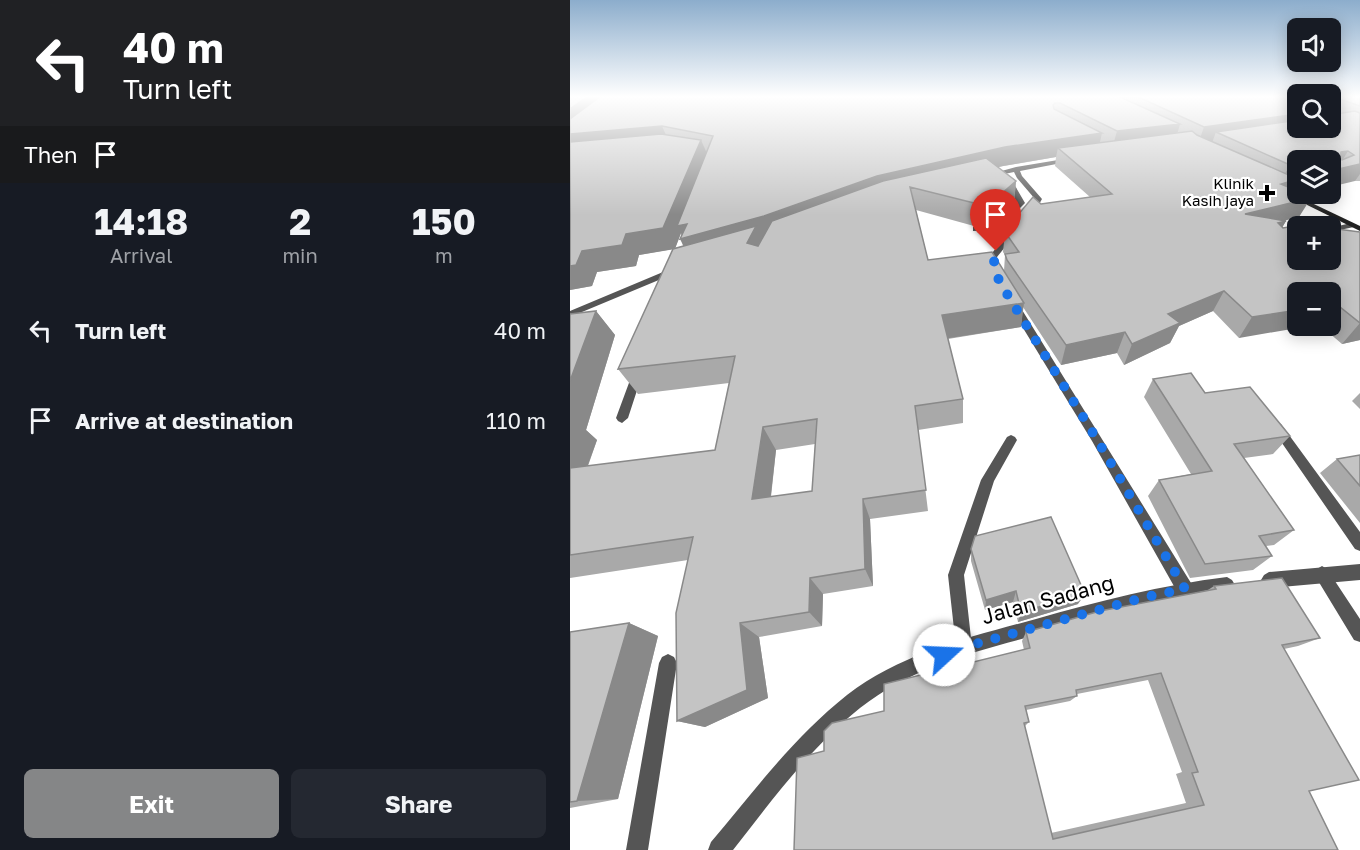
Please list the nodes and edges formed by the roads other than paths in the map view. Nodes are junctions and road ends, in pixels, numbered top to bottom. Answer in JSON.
{"nodes":[{"id":1,"x":1081,"y":158,"type":"edge"},
{"id":2,"x":1016,"y":169,"type":"junction"},
{"id":3,"x":1005,"y":171,"type":"junction"},
{"id":4,"x":984,"y":176,"type":"edge"},
{"id":5,"x":1308,"y":204,"type":"edge"},
{"id":6,"x":1025,"y":218,"type":"edge"},
{"id":7,"x":1351,"y":225,"type":"junction"},
{"id":8,"x":1018,"y":226,"type":"edge"},
{"id":9,"x":1341,"y":227,"type":"edge"},
{"id":10,"x":1360,"y":229,"type":"edge"},
{"id":11,"x":976,"y":230,"type":"dead end"},
{"id":12,"x":677,"y":260,"type":"edge"},
{"id":13,"x":678,"y":270,"type":"junction"},
{"id":14,"x":669,"y":283,"type":"edge"},
{"id":15,"x":570,"y":314,"type":"edge"},
{"id":16,"x":642,"y":361,"type":"edge"},
{"id":17,"x":1270,"y":416,"type":"edge"},
{"id":18,"x":622,"y":418,"type":"dead end"},
{"id":19,"x":1011,"y":440,"type":"dead end"},
{"id":20,"x":1360,"y":544,"type":"edge"},
{"id":21,"x":1360,"y":572,"type":"edge"},
{"id":22,"x":1322,"y":574,"type":"junction"},
{"id":23,"x":1185,"y":589,"type":"junction"},
{"id":24,"x":1360,"y":634,"type":"edge"},
{"id":25,"x":964,"y":647,"type":"junction"},
{"id":26,"x":668,"y":663,"type":"dead end"},
{"id":27,"x":637,"y":850,"type":"edge"},
{"id":28,"x":718,"y":850,"type":"edge"}],
"edges":[{"from":1,"to":2,"type":"street"},
{"from":2,"to":3,"type":"street"},
{"from":2,"to":6,"type":"street"},
{"from":3,"to":4,"type":"street"},
{"from":3,"to":11,"type":"street"},
{"from":5,"to":7,"type":"main road"},
{"from":7,"to":9,"type":"street"},
{"from":7,"to":10,"type":"main road"},
{"from":8,"to":23,"type":"street"},
{"from":12,"to":13,"type":"street"},
{"from":13,"to":14,"type":"street"},
{"from":13,"to":15,"type":"street"},
{"from":16,"to":18,"type":"street"},
{"from":17,"to":20,"type":"street"},
{"from":19,"to":25,"type":"street"},
{"from":21,"to":22,"type":"street","name":"Jalan Sadang"},
{"from":22,"to":23,"type":"street","name":"Jalan Sadang"},
{"from":22,"to":24,"type":"street"},
{"from":23,"to":25,"type":"street","name":"Jalan Sadang"},
{"from":25,"to":28,"type":"street","name":"Jalan Sadang"},
{"from":26,"to":27,"type":"street"}]}
